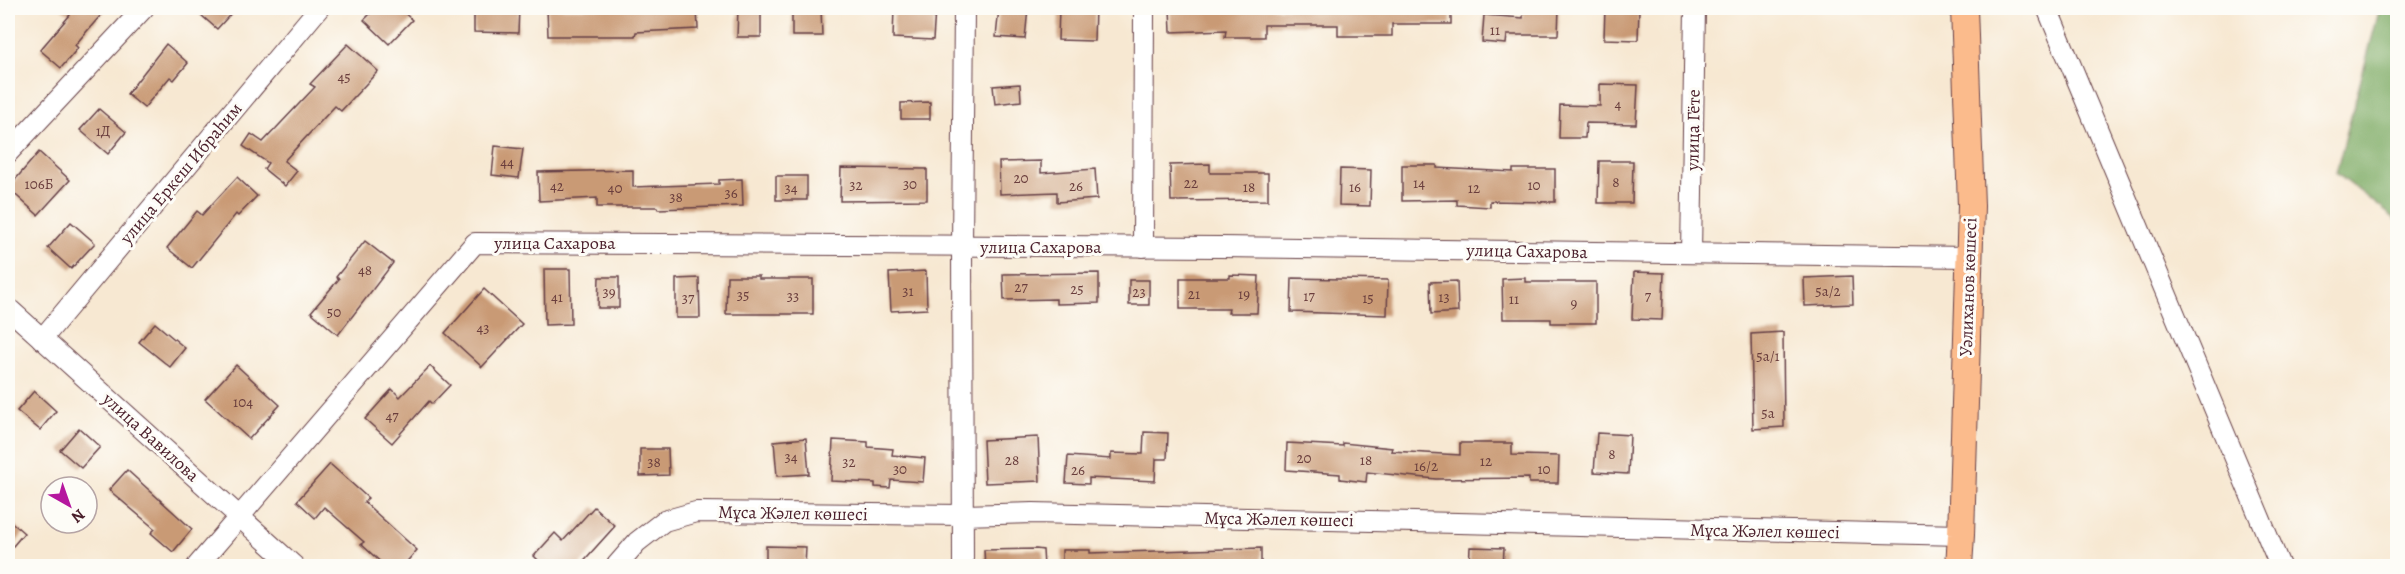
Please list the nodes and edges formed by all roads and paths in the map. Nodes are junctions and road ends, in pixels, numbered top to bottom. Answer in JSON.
{"nodes":[{"id":1,"x":144,"y":8,"type":"edge"},
{"id":2,"x":319,"y":8,"type":"edge"},
{"id":3,"x":964,"y":8,"type":"edge"},
{"id":4,"x":1144,"y":8,"type":"edge"},
{"id":5,"x":1695,"y":8,"type":"edge"},
{"id":6,"x":1964,"y":8,"type":"edge"},
{"id":7,"x":2047,"y":8,"type":"edge"},
{"id":8,"x":8,"y":153,"type":"edge"},
{"id":9,"x":962,"y":246,"type":"junction"},
{"id":10,"x":1143,"y":247,"type":"junction"},
{"id":11,"x":1691,"y":253,"type":"junction"},
{"id":12,"x":1969,"y":257,"type":"junction"},
{"id":13,"x":8,"y":308,"type":"edge"},
{"id":14,"x":42,"y":339,"type":"junction"},
{"id":15,"x":963,"y":515,"type":"junction"},
{"id":16,"x":240,"y":517,"type":"junction"},
{"id":17,"x":1961,"y":536,"type":"junction"},
{"id":18,"x":197,"y":567,"type":"edge"},
{"id":19,"x":294,"y":567,"type":"edge"},
{"id":20,"x":616,"y":567,"type":"edge"},
{"id":21,"x":963,"y":567,"type":"edge"},
{"id":22,"x":1959,"y":567,"type":"edge"},
{"id":23,"x":2280,"y":567,"type":"edge"}],
"edges":[{"from":1,"to":8,"type":"street"},
{"from":2,"to":14,"type":"street","name":"улица Еркеш Ибраһим"},
{"from":3,"to":9,"type":"street"},
{"from":4,"to":10,"type":"street"},
{"from":5,"to":11,"type":"street","name":"улица Гёте"},
{"from":6,"to":12,"type":"main road","name":"Уәлиханов көшесі"},
{"from":7,"to":23,"type":"street"},
{"from":9,"to":10,"type":"street","name":"улица Сахарова"},
{"from":9,"to":15,"type":"street"},
{"from":9,"to":16,"type":"street","name":"улица Сахарова"},
{"from":10,"to":11,"type":"street","name":"улица Сахарова"},
{"from":11,"to":12,"type":"street","name":"улица Сахарова"},
{"from":12,"to":17,"type":"main road","name":"Уәлиханов көшесі"},
{"from":13,"to":14,"type":"street","name":"улица Вавилова"},
{"from":14,"to":16,"type":"street","name":"улица Вавилова"},
{"from":15,"to":17,"type":"street","name":"Мұса Жәлел көшесі"},
{"from":15,"to":20,"type":"street","name":"Мұса Жәлел көшесі"},
{"from":15,"to":21,"type":"street"},
{"from":16,"to":18,"type":"street","name":"улица Сахарова"},
{"from":16,"to":19,"type":"street","name":"улица Вавилова"},
{"from":17,"to":22,"type":"main road","name":"Уәлиханов көшесі"}]}
